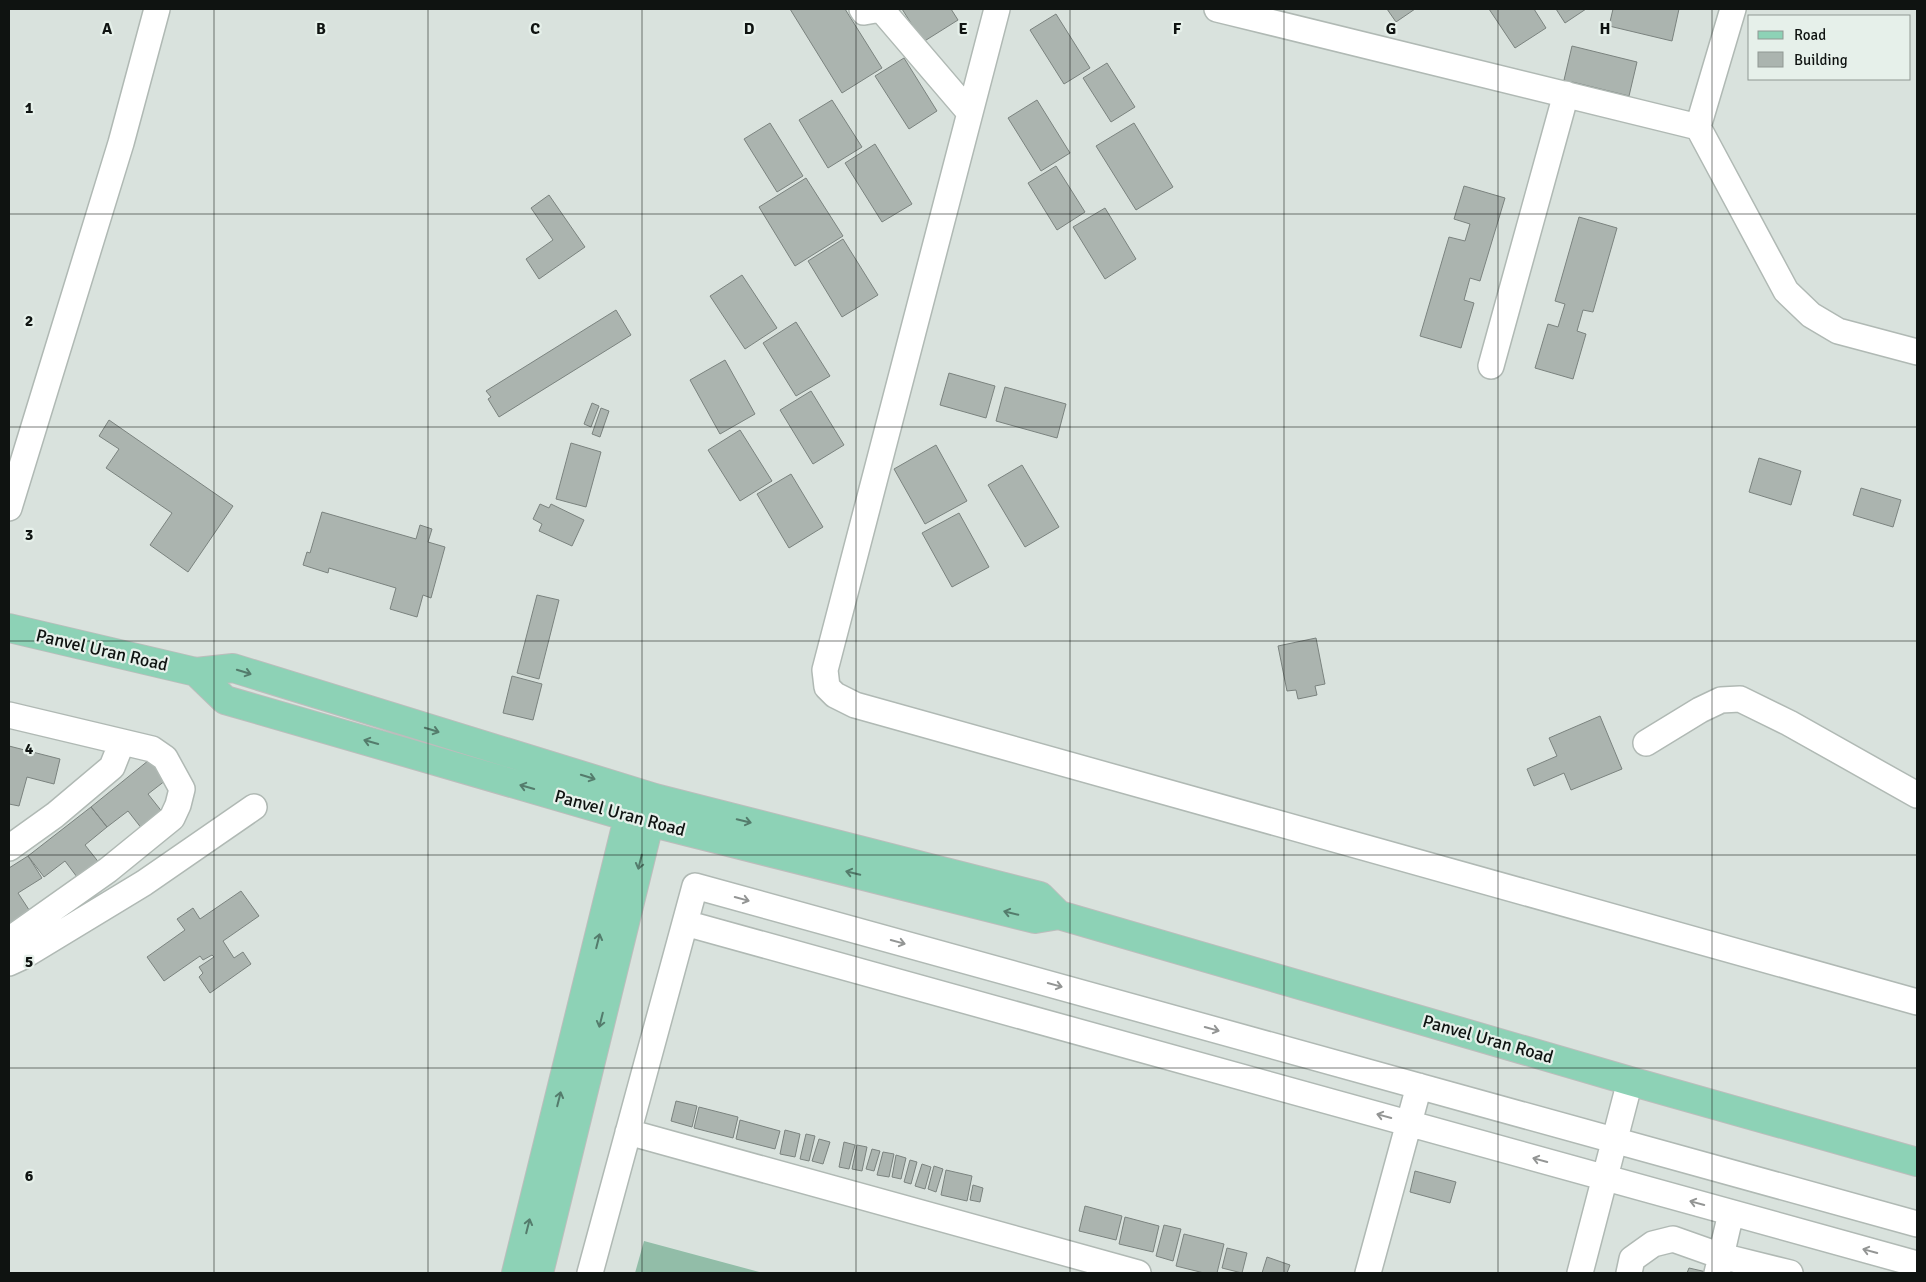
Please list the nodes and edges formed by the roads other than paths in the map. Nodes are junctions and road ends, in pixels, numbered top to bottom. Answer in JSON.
{"nodes":[{"id":1,"x":157,"y":9,"type":"edge"},
{"id":2,"x":862,"y":9,"type":"edge"},
{"id":3,"x":997,"y":9,"type":"edge"},
{"id":4,"x":1217,"y":9,"type":"edge"},
{"id":5,"x":1733,"y":9,"type":"edge"},
{"id":6,"x":1566,"y":94,"type":"junction"},
{"id":7,"x":970,"y":113,"type":"junction"},
{"id":8,"x":1698,"y":127,"type":"junction"},
{"id":9,"x":1917,"y":352,"type":"edge"},
{"id":10,"x":1491,"y":366,"type":"dead end"},
{"id":11,"x":9,"y":508,"type":"edge"},
{"id":12,"x":9,"y":628,"type":"edge"},
{"id":13,"x":9,"y":715,"type":"edge"},
{"id":14,"x":122,"y":742,"type":"junction"},
{"id":15,"x":1646,"y":743,"type":"dead end"},
{"id":16,"x":1917,"y":796,"type":"edge"},
{"id":17,"x":254,"y":807,"type":"dead end"},
{"id":18,"x":642,"y":807,"type":"junction"},
{"id":19,"x":9,"y":848,"type":"edge"},
{"id":20,"x":685,"y":923,"type":"junction"},
{"id":21,"x":9,"y":940,"type":"edge"},
{"id":22,"x":9,"y":963,"type":"edge"},
{"id":23,"x":1914,"y":995,"type":"edge"},
{"id":24,"x":1630,"y":1080,"type":"junction"},
{"id":25,"x":1419,"y":1086,"type":"junction"},
{"id":26,"x":1409,"y":1124,"type":"junction"},
{"id":27,"x":628,"y":1132,"type":"junction"},
{"id":28,"x":1614,"y":1140,"type":"junction"},
{"id":29,"x":558,"y":1149,"type":"junction"},
{"id":30,"x":1917,"y":1162,"type":"edge"},
{"id":31,"x":1604,"y":1178,"type":"junction"},
{"id":32,"x":1731,"y":1212,"type":"junction"},
{"id":33,"x":1917,"y":1224,"type":"edge"},
{"id":34,"x":1719,"y":1265,"type":"edge"},
{"id":35,"x":1913,"y":1267,"type":"edge"},
{"id":36,"x":516,"y":1273,"type":"edge"},
{"id":37,"x":539,"y":1273,"type":"edge"},
{"id":38,"x":590,"y":1273,"type":"edge"},
{"id":39,"x":1138,"y":1273,"type":"edge"},
{"id":40,"x":1368,"y":1273,"type":"edge"},
{"id":41,"x":1580,"y":1273,"type":"edge"},
{"id":42,"x":1628,"y":1273,"type":"edge"},
{"id":43,"x":1790,"y":1273,"type":"edge"}],
"edges":[{"from":1,"to":11,"type":"street"},
{"from":2,"to":7,"type":"street"},
{"from":3,"to":7,"type":"street"},
{"from":4,"to":6,"type":"street"},
{"from":5,"to":8,"type":"street"},
{"from":6,"to":8,"type":"street"},
{"from":6,"to":10,"type":"street"},
{"from":7,"to":23,"type":"street"},
{"from":8,"to":9,"type":"street"},
{"from":12,"to":18,"type":"main road","name":"Panvel Uran Road"},
{"from":13,"to":14,"type":"street"},
{"from":14,"to":19,"type":"street"},
{"from":14,"to":21,"type":"street"},
{"from":15,"to":16,"type":"street"},
{"from":17,"to":22,"type":"street"},
{"from":18,"to":24,"type":"main road","name":"Panvel Uran Road"},
{"from":18,"to":29,"type":"main road"},
{"from":20,"to":25,"type":"street","one_way":true},
{"from":26,"to":20,"type":"street","one_way":true},
{"from":20,"to":27,"type":"street"},
{"from":24,"to":28,"type":"street"},
{"from":24,"to":30,"type":"main road","name":"Panvel Uran Road"},
{"from":25,"to":26,"type":"street"},
{"from":25,"to":28,"type":"street"},
{"from":31,"to":26,"type":"street","one_way":true},
{"from":26,"to":40,"type":"street"},
{"from":27,"to":38,"type":"street"},
{"from":27,"to":39,"type":"street"},
{"from":28,"to":31,"type":"street"},
{"from":28,"to":33,"type":"street"},
{"from":36,"to":29,"type":"main road","one_way":true},
{"from":29,"to":37,"type":"main road"},
{"from":32,"to":31,"type":"street","one_way":true},
{"from":31,"to":41,"type":"street"},
{"from":32,"to":34,"type":"street"},
{"from":35,"to":32,"type":"street","one_way":true},
{"from":34,"to":42,"type":"street"},
{"from":34,"to":43,"type":"street"}]}
